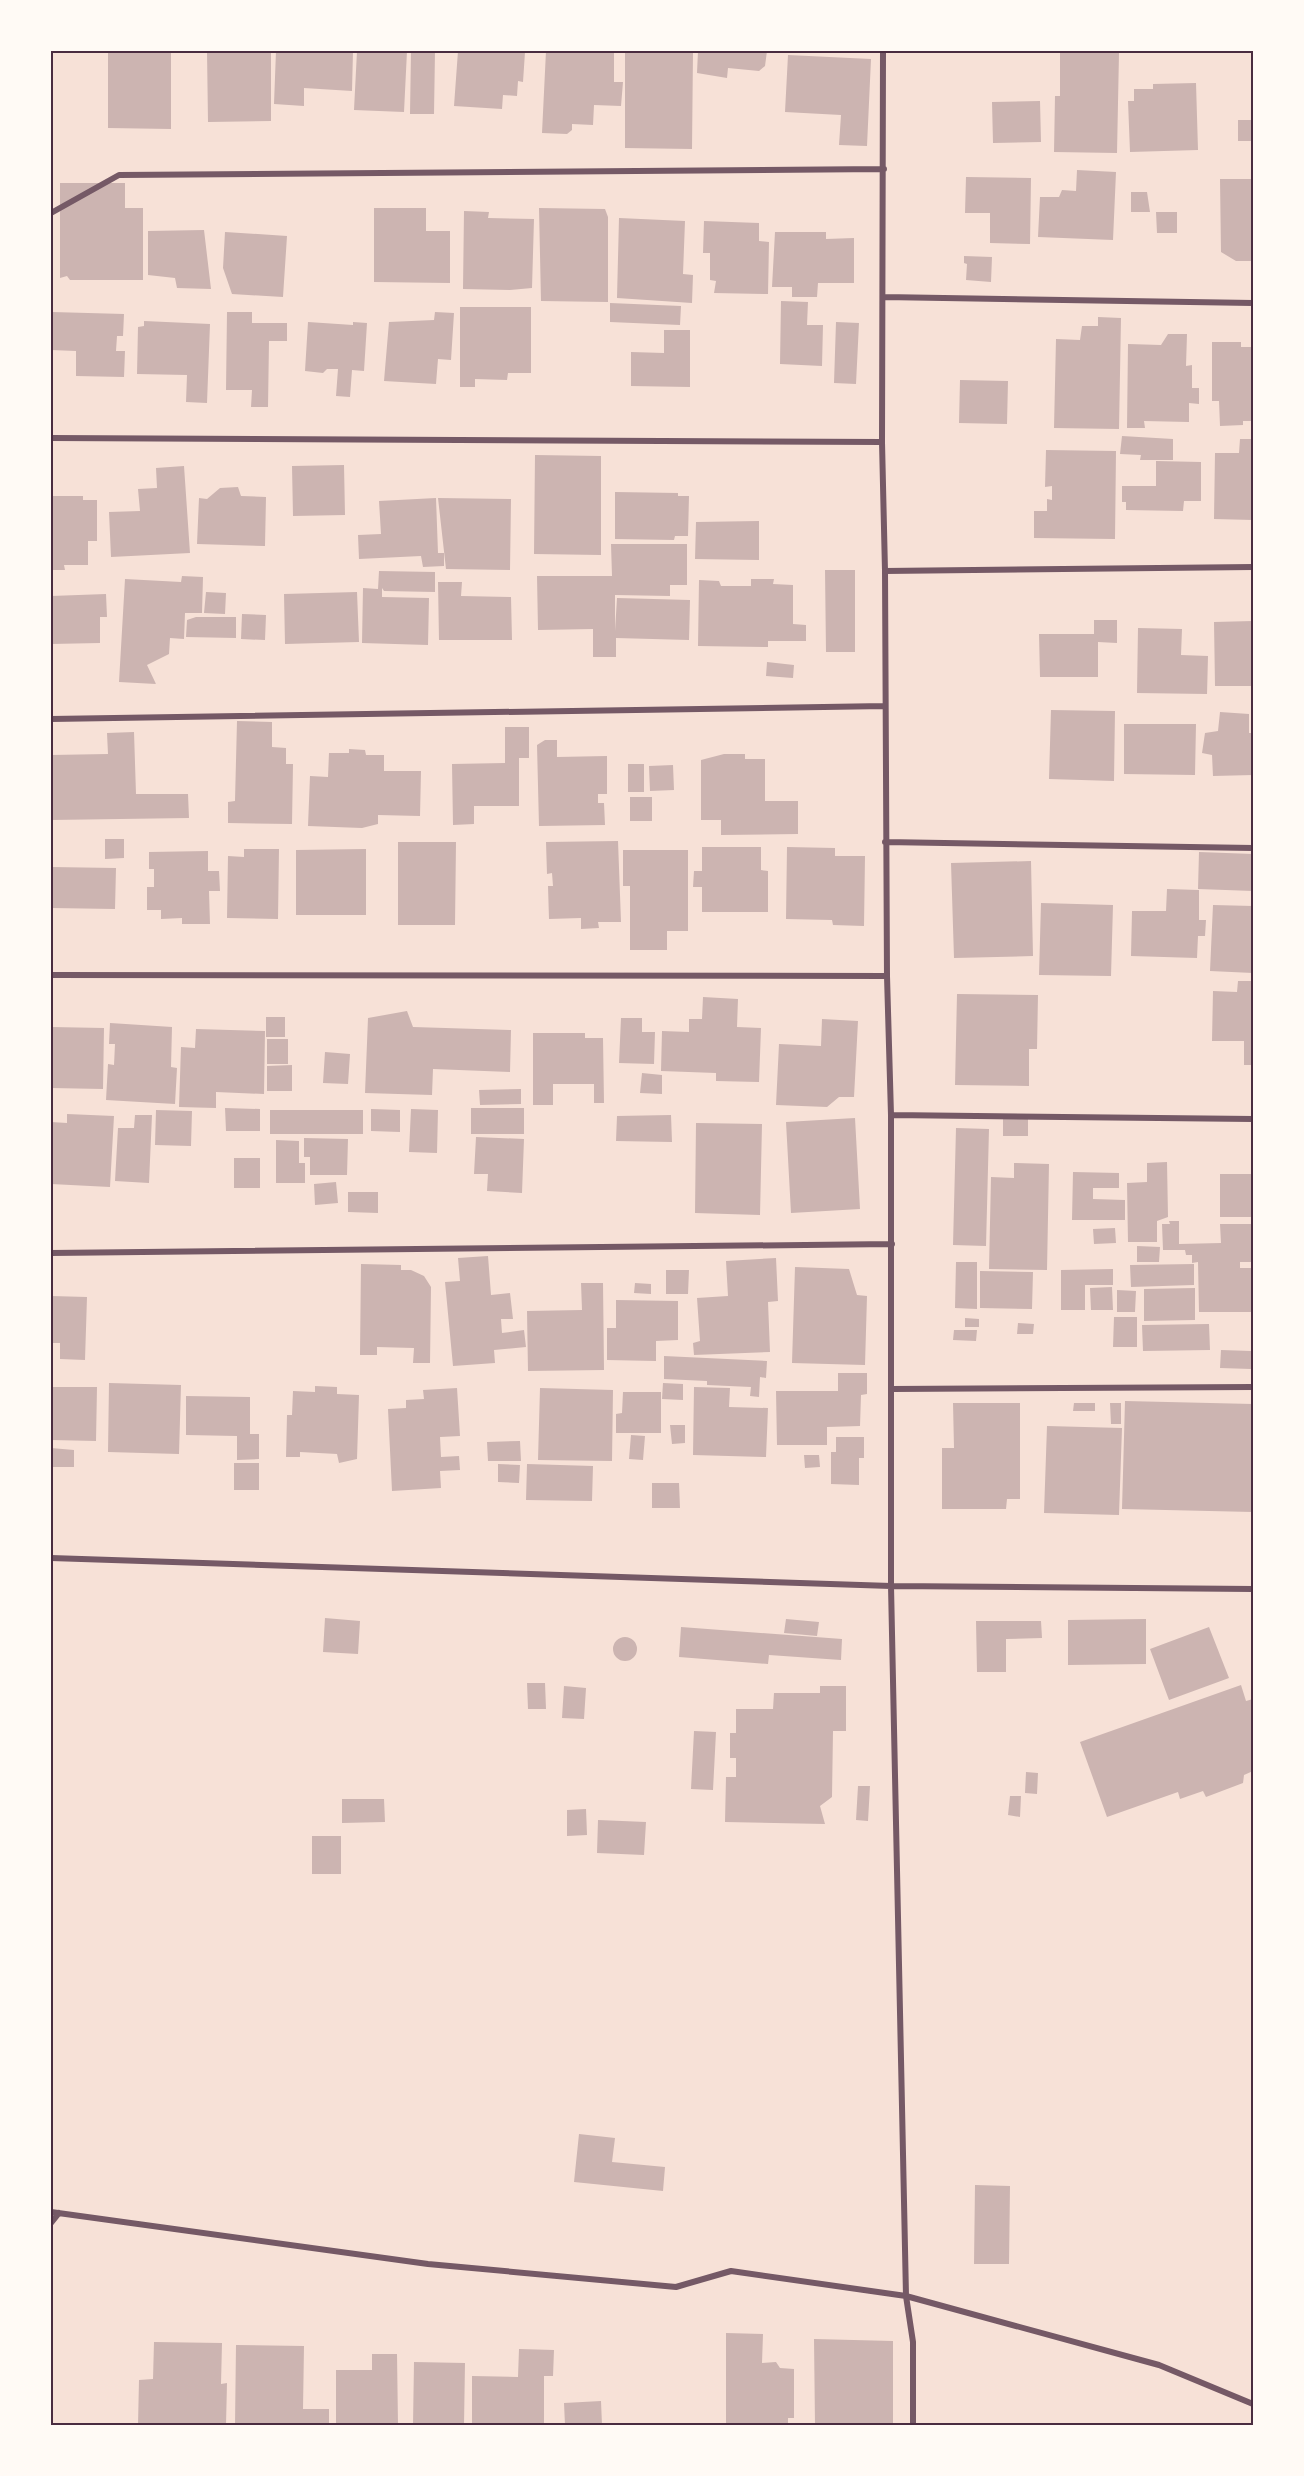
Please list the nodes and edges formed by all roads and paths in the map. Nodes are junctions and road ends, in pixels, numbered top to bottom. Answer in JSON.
{"nodes":[{"id":1,"x":884,"y":51,"type":"edge"},
{"id":2,"x":884,"y":169,"type":"junction"},
{"id":3,"x":51,"y":213,"type":"edge"},
{"id":4,"x":884,"y":297,"type":"junction"},
{"id":5,"x":1253,"y":303,"type":"edge"},
{"id":6,"x":51,"y":438,"type":"edge"},
{"id":7,"x":882,"y":442,"type":"junction"},
{"id":8,"x":1253,"y":567,"type":"edge"},
{"id":9,"x":885,"y":571,"type":"junction"},
{"id":10,"x":885,"y":706,"type":"junction"},
{"id":11,"x":51,"y":719,"type":"edge"},
{"id":12,"x":885,"y":843,"type":"junction"},
{"id":13,"x":1253,"y":848,"type":"edge"},
{"id":14,"x":51,"y":975,"type":"edge"},
{"id":15,"x":887,"y":976,"type":"junction"},
{"id":16,"x":891,"y":1114,"type":"junction"},
{"id":17,"x":1253,"y":1119,"type":"edge"},
{"id":18,"x":892,"y":1244,"type":"junction"},
{"id":19,"x":51,"y":1253,"type":"edge"},
{"id":20,"x":1253,"y":1387,"type":"edge"},
{"id":21,"x":892,"y":1389,"type":"junction"},
{"id":22,"x":51,"y":1558,"type":"edge"},
{"id":23,"x":891,"y":1586,"type":"junction"},
{"id":24,"x":1253,"y":1589,"type":"edge"},
{"id":25,"x":51,"y":2212,"type":"edge"},
{"id":26,"x":59,"y":2213,"type":"junction"},
{"id":27,"x":51,"y":2223,"type":"edge"},
{"id":28,"x":906,"y":2296,"type":"junction"},
{"id":29,"x":1253,"y":2404,"type":"edge"},
{"id":30,"x":913,"y":2425,"type":"edge"}],
"edges":[{"from":1,"to":2,"type":"street"},
{"from":2,"to":3,"type":"street"},
{"from":2,"to":4,"type":"street"},
{"from":4,"to":5,"type":"street"},
{"from":4,"to":7,"type":"street"},
{"from":6,"to":7,"type":"street"},
{"from":7,"to":9,"type":"street"},
{"from":8,"to":9,"type":"street"},
{"from":9,"to":10,"type":"street"},
{"from":10,"to":11,"type":"street"},
{"from":10,"to":12,"type":"street"},
{"from":12,"to":13,"type":"street"},
{"from":12,"to":15,"type":"street"},
{"from":14,"to":15,"type":"street"},
{"from":15,"to":16,"type":"street"},
{"from":16,"to":17,"type":"street"},
{"from":16,"to":18,"type":"street"},
{"from":18,"to":19,"type":"street"},
{"from":18,"to":21,"type":"street"},
{"from":20,"to":21,"type":"street"},
{"from":21,"to":23,"type":"street"},
{"from":22,"to":23,"type":"street"},
{"from":23,"to":24,"type":"street"},
{"from":23,"to":28,"type":"street"},
{"from":25,"to":26,"type":"street"},
{"from":26,"to":27,"type":"street"},
{"from":26,"to":28,"type":"street"},
{"from":28,"to":29,"type":"street"},
{"from":28,"to":30,"type":"street"}]}
